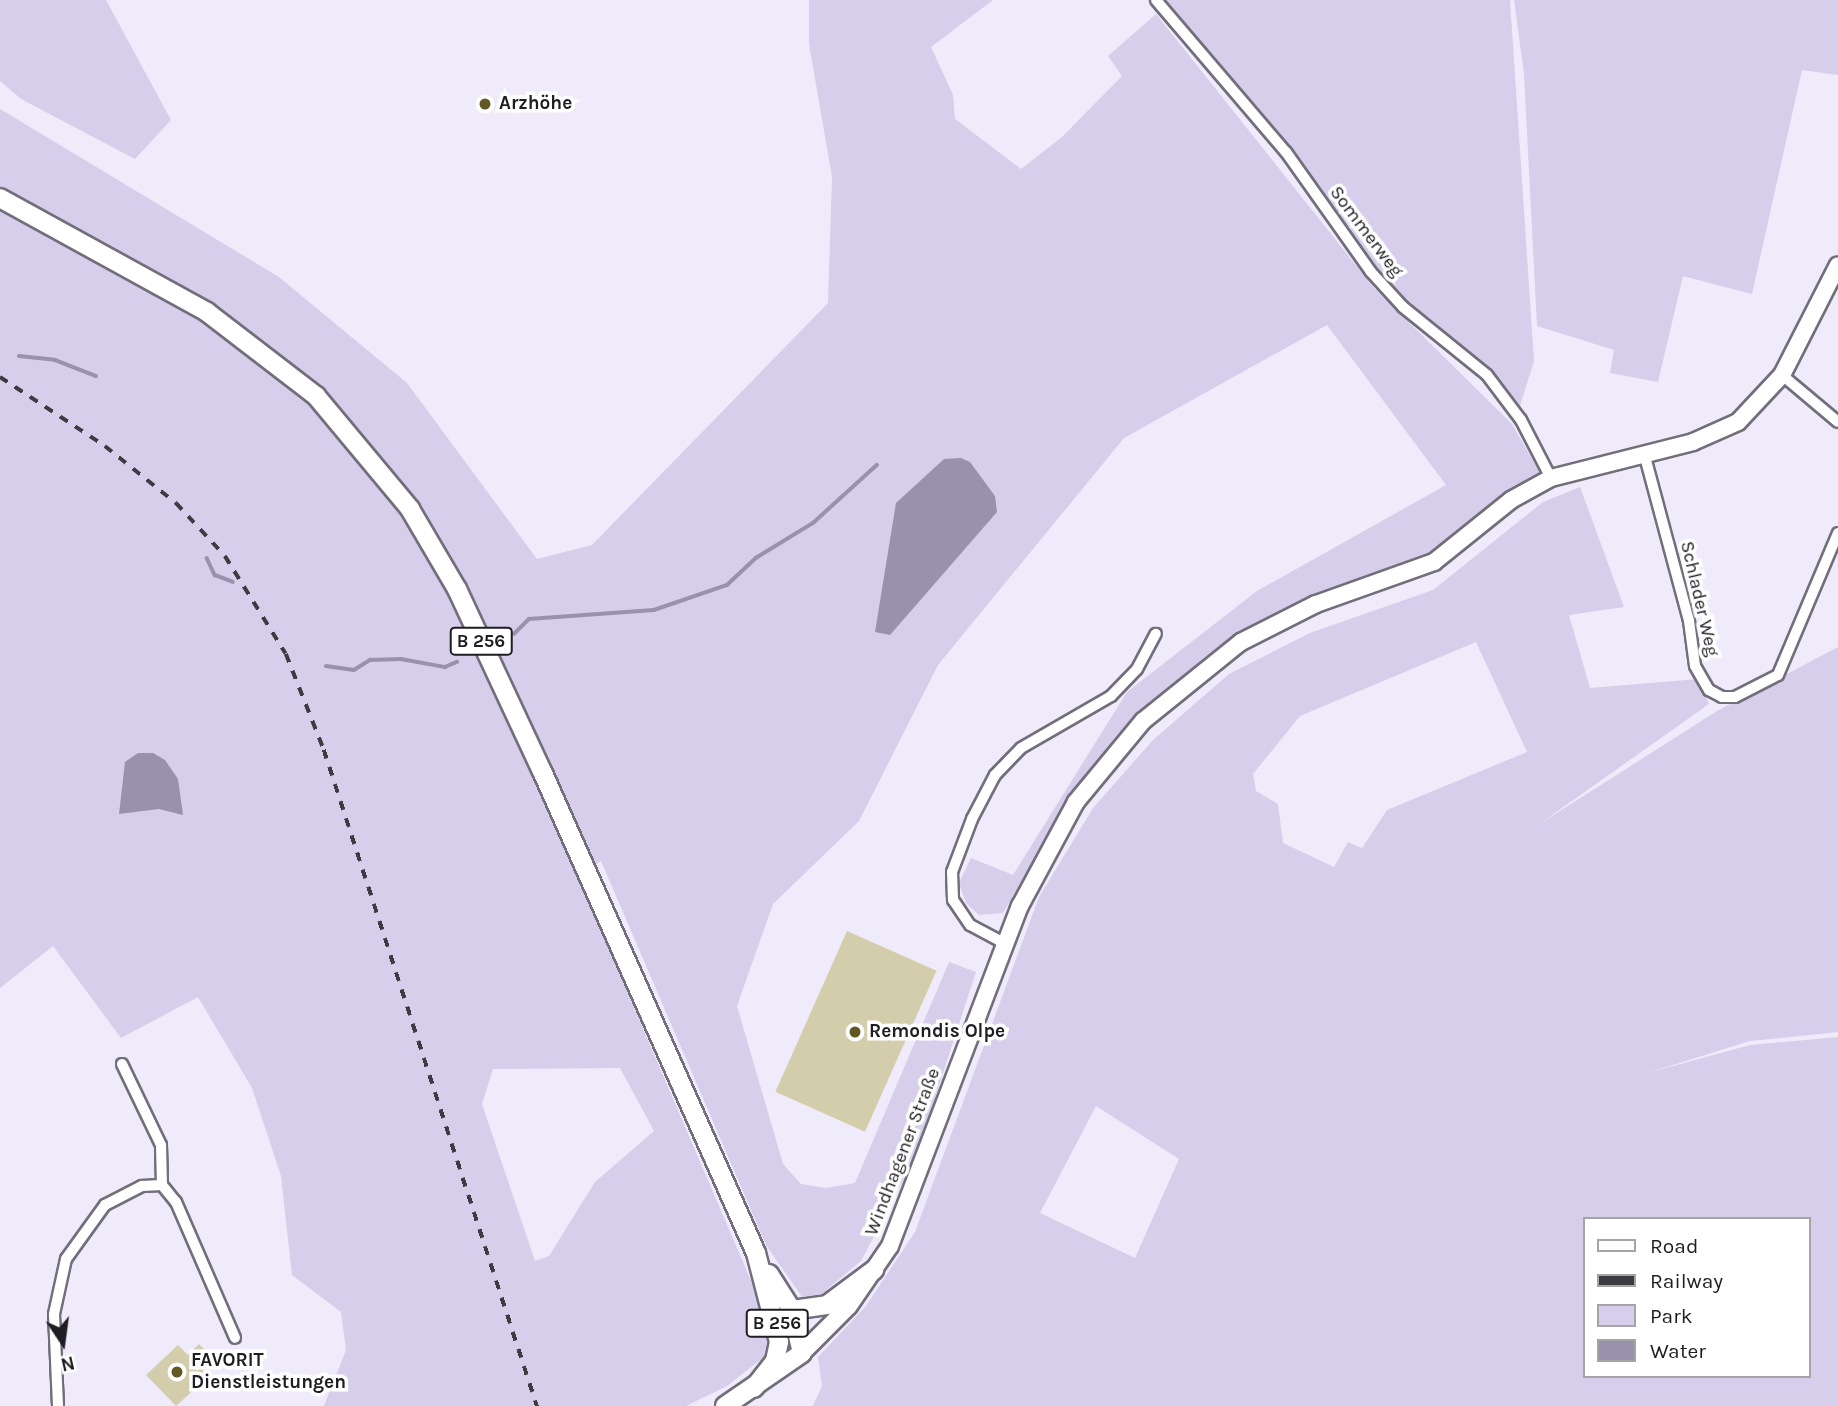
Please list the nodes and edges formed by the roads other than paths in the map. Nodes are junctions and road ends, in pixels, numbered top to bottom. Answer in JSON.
{"nodes":[{"id":1,"x":1156,"y":0,"type":"edge"},
{"id":2,"x":0,"y":198,"type":"edge"},
{"id":3,"x":1838,"y":265,"type":"edge"},
{"id":4,"x":1782,"y":374,"type":"junction"},
{"id":5,"x":1838,"y":422,"type":"edge"},
{"id":6,"x":1644,"y":453,"type":"junction"},
{"id":7,"x":1551,"y":478,"type":"junction"},
{"id":8,"x":1838,"y":533,"type":"edge"},
{"id":9,"x":1156,"y":634,"type":"dead end"},
{"id":10,"x":1004,"y":943,"type":"junction"},
{"id":11,"x":122,"y":1064,"type":"dead end"},
{"id":12,"x":162,"y":1185,"type":"junction"},
{"id":13,"x":874,"y":1270,"type":"junction"},
{"id":14,"x":784,"y":1315,"type":"junction"},
{"id":15,"x":235,"y":1338,"type":"dead end"},
{"id":16,"x":802,"y":1353,"type":"junction"},
{"id":17,"x":754,"y":1388,"type":"junction"},
{"id":18,"x":58,"y":1406,"type":"edge"},
{"id":19,"x":724,"y":1406,"type":"edge"}],
"edges":[{"from":1,"to":7,"type":"street","name":"Sommerweg"},
{"from":2,"to":14,"type":"main road","number":"B 256"},
{"from":3,"to":4,"type":"main road","name":"Windhagener Straße"},
{"from":4,"to":5,"type":"street"},
{"from":4,"to":6,"type":"main road","name":"Windhagener Straße"},
{"from":6,"to":7,"type":"main road","name":"Windhagener Straße"},
{"from":6,"to":8,"type":"street","name":"Schlader Weg"},
{"from":7,"to":10,"type":"main road","name":"Windhagener Straße"},
{"from":9,"to":10,"type":"street"},
{"from":10,"to":13,"type":"main road","name":"Windhagener Straße"},
{"from":11,"to":12,"type":"street"},
{"from":12,"to":15,"type":"street"},
{"from":12,"to":18,"type":"street"},
{"from":13,"to":14,"type":"main road","number":"B 256"},
{"from":13,"to":16,"type":"main road","name":"Windhagener Straße"},
{"from":14,"to":16,"type":"main road","number":"B 256"},
{"from":14,"to":17,"type":"main road","number":"B 256"},
{"from":16,"to":17,"type":"main road","number":"B 256"},
{"from":17,"to":19,"type":"main road","number":"B 256"}]}
